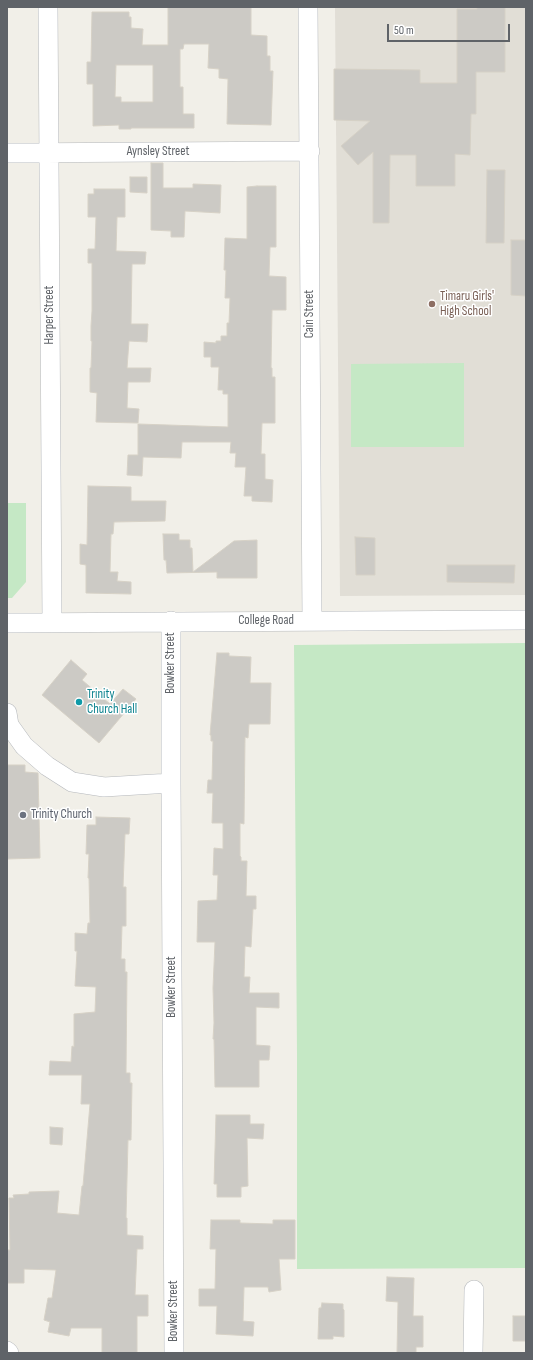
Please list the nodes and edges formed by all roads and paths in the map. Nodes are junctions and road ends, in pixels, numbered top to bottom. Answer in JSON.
{"nodes":[{"id":1,"x":48,"y":7,"type":"edge"},
{"id":2,"x":308,"y":7,"type":"edge"},
{"id":3,"x":310,"y":151,"type":"junction"},
{"id":4,"x":7,"y":153,"type":"edge"},
{"id":5,"x":48,"y":153,"type":"junction"},
{"id":6,"x":526,"y":620,"type":"edge"},
{"id":7,"x":312,"y":621,"type":"junction"},
{"id":8,"x":52,"y":622,"type":"junction"},
{"id":9,"x":171,"y":622,"type":"junction"},
{"id":10,"x":7,"y":623,"type":"edge"},
{"id":11,"x":7,"y":713,"type":"edge"},
{"id":12,"x":171,"y":784,"type":"junction"},
{"id":13,"x":474,"y":1290,"type":"dead end"},
{"id":14,"x":174,"y":1353,"type":"edge"},
{"id":15,"x":473,"y":1353,"type":"edge"}],
"edges":[{"from":1,"to":5,"type":"street","name":"Harper Street"},
{"from":2,"to":3,"type":"street","name":"Cain Street"},
{"from":3,"to":5,"type":"street","name":"Aynsley Street"},
{"from":3,"to":7,"type":"street","name":"Cain Street"},
{"from":4,"to":5,"type":"street","name":"Aynsley Street"},
{"from":5,"to":8,"type":"street","name":"Harper Street"},
{"from":6,"to":7,"type":"street","name":"College Road"},
{"from":7,"to":9,"type":"street","name":"College Road"},
{"from":8,"to":9,"type":"street","name":"College Road"},
{"from":8,"to":10,"type":"street","name":"College Road"},
{"from":9,"to":12,"type":"street","name":"Bowker Street"},
{"from":11,"to":12,"type":"street"},
{"from":12,"to":14,"type":"street","name":"Bowker Street"},
{"from":13,"to":15,"type":"street"}]}
